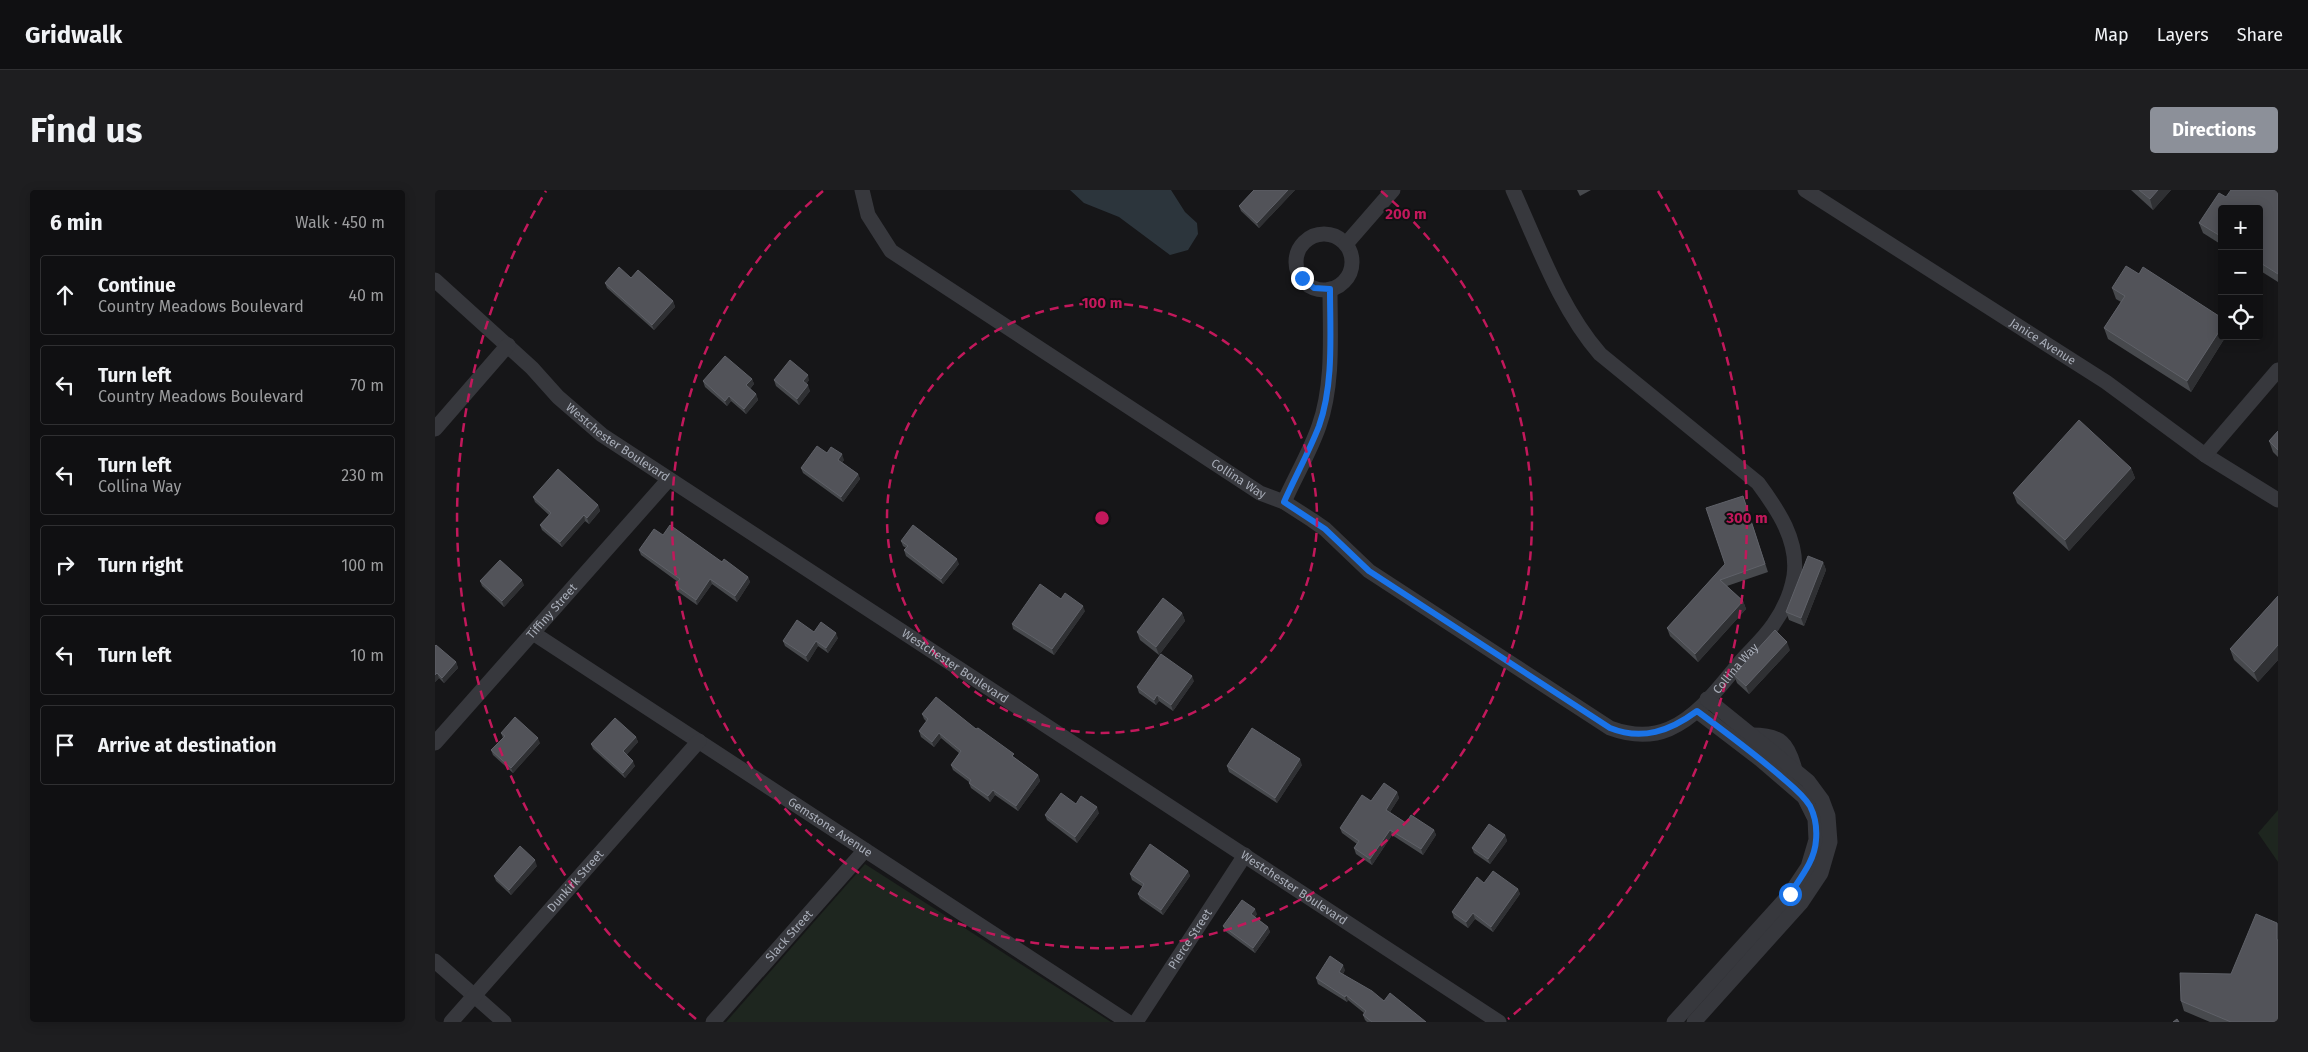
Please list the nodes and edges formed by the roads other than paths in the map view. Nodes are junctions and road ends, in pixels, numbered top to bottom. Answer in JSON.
{"nodes":[{"id":1,"x":862,"y":190,"type":"edge"},
{"id":2,"x":1393,"y":190,"type":"edge"},
{"id":3,"x":1513,"y":190,"type":"edge"},
{"id":4,"x":1805,"y":190,"type":"edge"},
{"id":5,"x":1346,"y":244,"type":"junction"},
{"id":6,"x":435,"y":280,"type":"edge"},
{"id":7,"x":1330,"y":289,"type":"junction"},
{"id":8,"x":508,"y":345,"type":"junction"},
{"id":9,"x":2278,"y":370,"type":"edge"},
{"id":10,"x":435,"y":429,"type":"edge"},
{"id":11,"x":2205,"y":455,"type":"junction"},
{"id":12,"x":669,"y":479,"type":"junction"},
{"id":13,"x":2278,"y":500,"type":"edge"},
{"id":14,"x":1284,"y":502,"type":"junction"},
{"id":15,"x":533,"y":633,"type":"junction"},
{"id":16,"x":1707,"y":699,"type":"junction"},
{"id":17,"x":1697,"y":711,"type":"junction"},
{"id":18,"x":1743,"y":734,"type":"junction"},
{"id":19,"x":699,"y":741,"type":"junction"},
{"id":20,"x":435,"y":743,"type":"edge"},
{"id":21,"x":1823,"y":831,"type":"junction"},
{"id":22,"x":865,"y":850,"type":"junction"},
{"id":23,"x":1245,"y":855,"type":"junction"},
{"id":24,"x":1799,"y":894,"type":"junction"},
{"id":25,"x":435,"y":961,"type":"edge"},
{"id":26,"x":474,"y":996,"type":"junction"},
{"id":27,"x":451,"y":1022,"type":"edge"},
{"id":28,"x":504,"y":1022,"type":"edge"},
{"id":29,"x":713,"y":1022,"type":"edge"},
{"id":30,"x":1128,"y":1022,"type":"edge"},
{"id":31,"x":1136,"y":1022,"type":"edge"},
{"id":32,"x":1499,"y":1022,"type":"edge"},
{"id":33,"x":1674,"y":1022,"type":"edge"},
{"id":34,"x":1694,"y":1022,"type":"edge"}],
"edges":[{"from":1,"to":14,"type":"street","name":"Collina Way"},
{"from":2,"to":5,"type":"street"},
{"from":3,"to":16,"type":"street","name":"Collina Way"},
{"from":4,"to":11,"type":"street","name":"Janice Avenue"},
{"from":5,"to":7,"type":"street"},
{"from":5,"to":7,"type":"street"},
{"from":6,"to":8,"type":"street","name":"Westchester Boulevard"},
{"from":7,"to":14,"type":"street"},
{"from":8,"to":10,"type":"street"},
{"from":8,"to":12,"type":"street","name":"Westchester Boulevard"},
{"from":9,"to":11,"type":"street"},
{"from":11,"to":13,"type":"street","name":"Janice Avenue"},
{"from":12,"to":15,"type":"street","name":"Tiffiny Street"},
{"from":12,"to":23,"type":"street","name":"Westchester Boulevard"},
{"from":14,"to":17,"type":"street","name":"Collina Way"},
{"from":15,"to":19,"type":"street","name":"Gemstone Avenue"},
{"from":15,"to":20,"type":"street","name":"Tiffiny Street"},
{"from":16,"to":17,"type":"street","name":"Collina Way"},
{"from":16,"to":18,"type":"street"},
{"from":17,"to":18,"type":"street"},
{"from":18,"to":21,"type":"street"},
{"from":18,"to":21,"type":"street"},
{"from":19,"to":22,"type":"street","name":"Gemstone Avenue"},
{"from":19,"to":26,"type":"street","name":"Dunkirk Street"},
{"from":21,"to":24,"type":"street"},
{"from":22,"to":29,"type":"street","name":"Slack Street"},
{"from":22,"to":30,"type":"street","name":"Gemstone Avenue"},
{"from":23,"to":31,"type":"street","name":"Pierce Street"},
{"from":23,"to":32,"type":"street","name":"Westchester Boulevard"},
{"from":24,"to":33,"type":"street"},
{"from":24,"to":34,"type":"street"},
{"from":25,"to":26,"type":"street"},
{"from":26,"to":27,"type":"street","name":"Dunkirk Street"},
{"from":26,"to":28,"type":"street"}]}
